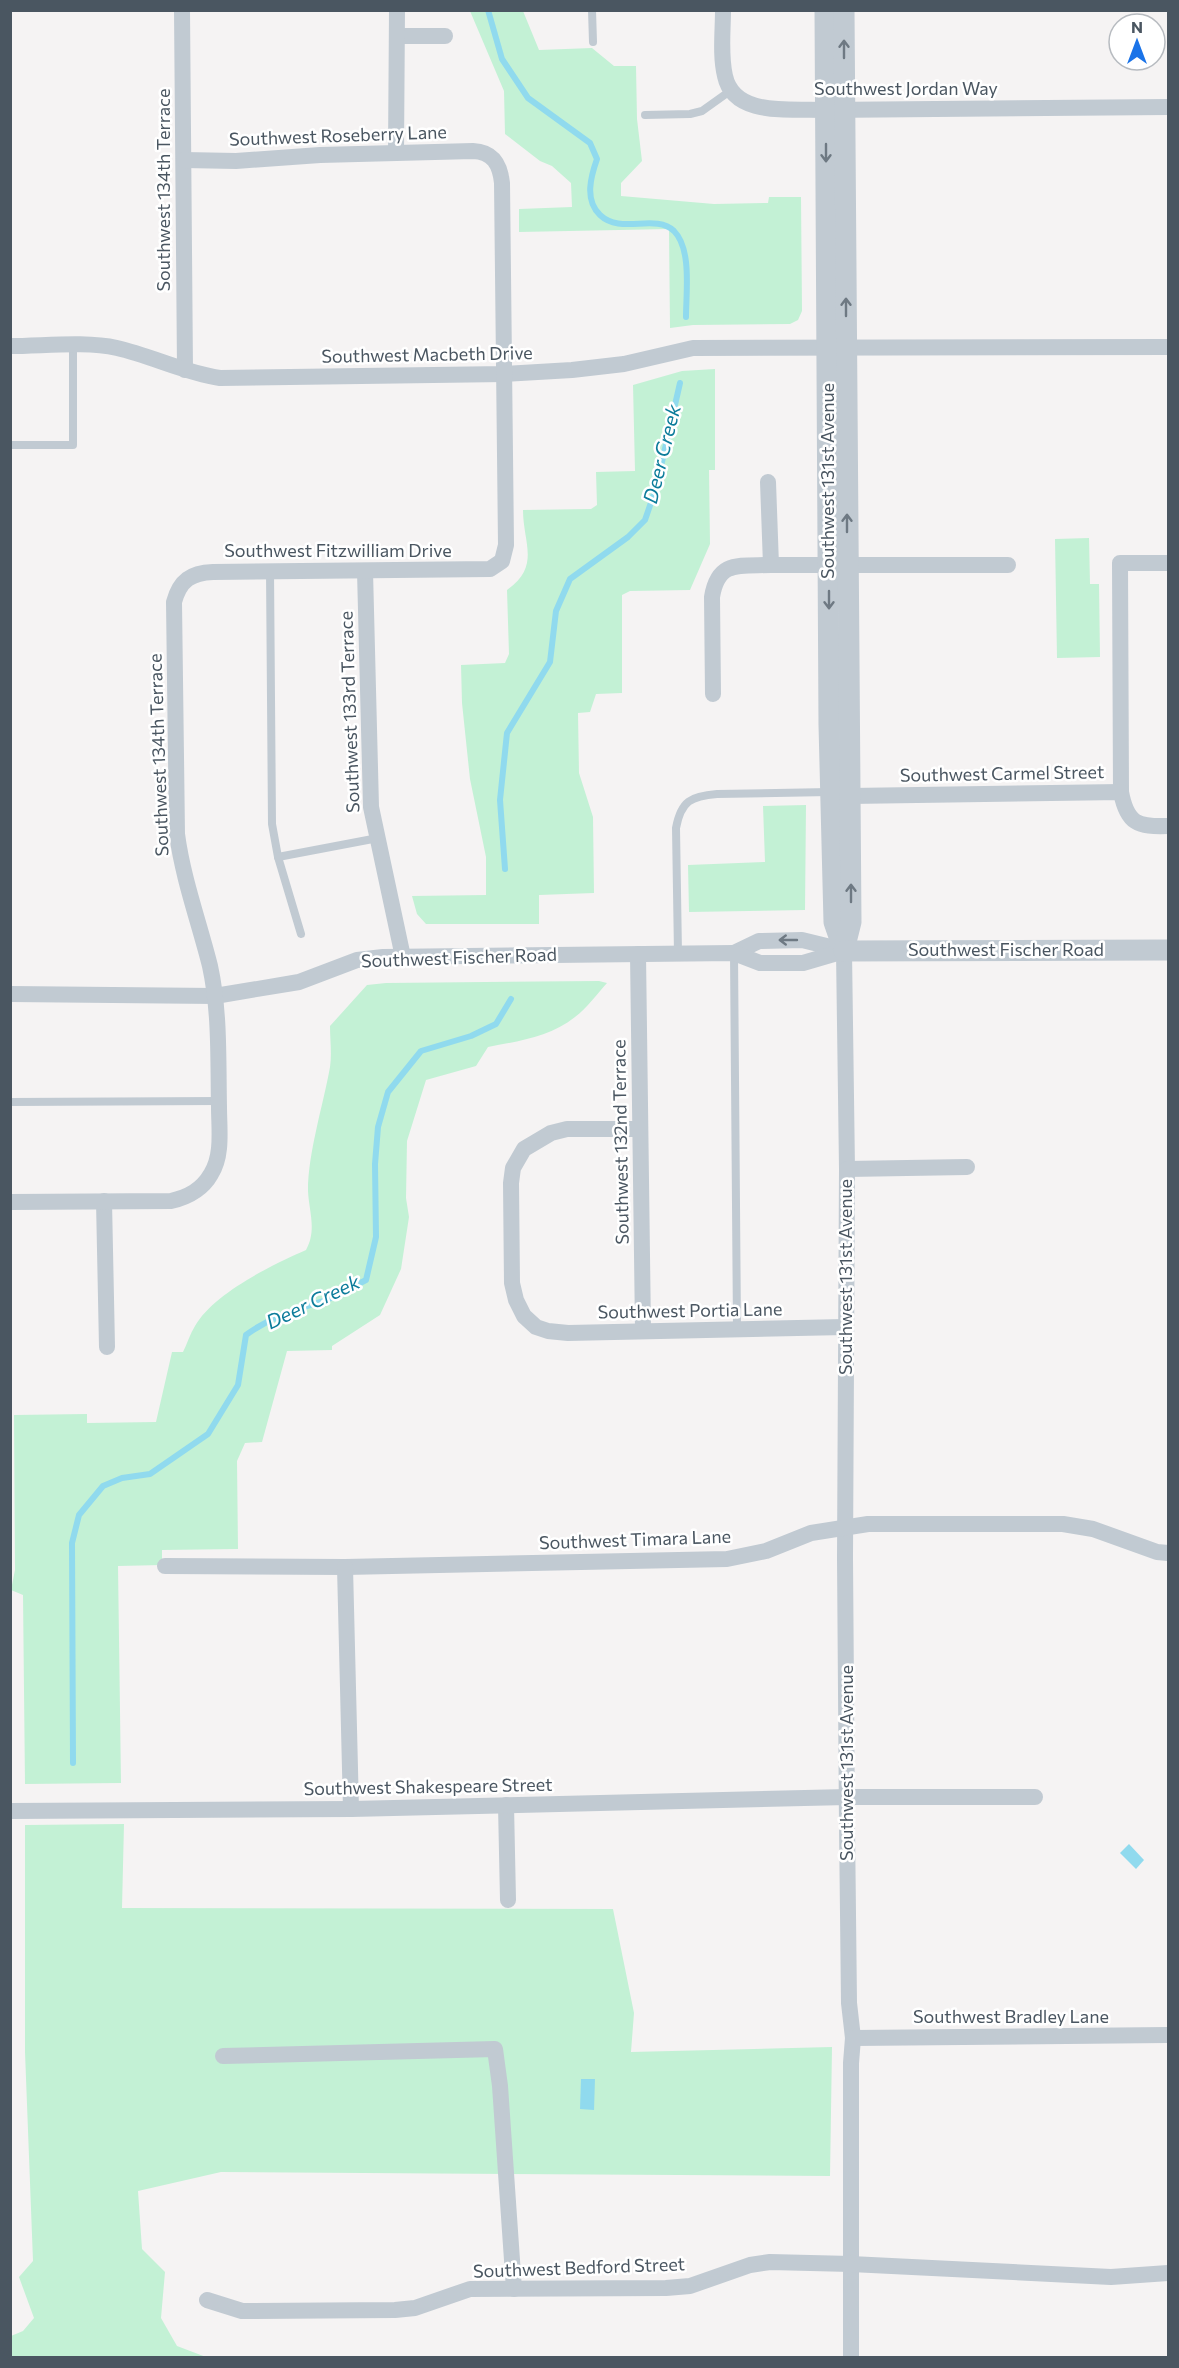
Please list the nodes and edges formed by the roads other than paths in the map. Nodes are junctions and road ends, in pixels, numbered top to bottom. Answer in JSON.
{"nodes":[{"id":1,"x":182,"y":10,"type":"edge"},
{"id":2,"x":397,"y":10,"type":"edge"},
{"id":3,"x":592,"y":10,"type":"edge"},
{"id":4,"x":723,"y":10,"type":"edge"},
{"id":5,"x":825,"y":10,"type":"edge"},
{"id":6,"x":844,"y":10,"type":"edge"},
{"id":7,"x":397,"y":36,"type":"junction"},
{"id":8,"x":445,"y":36,"type":"dead end"},
{"id":9,"x":593,"y":42,"type":"dead end"},
{"id":10,"x":730,"y":91,"type":"junction"},
{"id":11,"x":1168,"y":107,"type":"edge"},
{"id":12,"x":835,"y":110,"type":"junction"},
{"id":13,"x":645,"y":115,"type":"dead end"},
{"id":14,"x":396,"y":152,"type":"junction"},
{"id":15,"x":184,"y":160,"type":"junction"},
{"id":16,"x":10,"y":346,"type":"edge"},
{"id":17,"x":73,"y":346,"type":"junction"},
{"id":18,"x":1168,"y":347,"type":"edge"},
{"id":19,"x":836,"y":348,"type":"junction"},
{"id":20,"x":185,"y":370,"type":"junction"},
{"id":21,"x":505,"y":374,"type":"junction"},
{"id":22,"x":10,"y":446,"type":"edge"},
{"id":23,"x":768,"y":482,"type":"dead end"},
{"id":24,"x":1168,"y":563,"type":"edge"},
{"id":25,"x":837,"y":564,"type":"junction"},
{"id":26,"x":771,"y":565,"type":"junction"},
{"id":27,"x":1008,"y":565,"type":"dead end"},
{"id":28,"x":270,"y":571,"type":"junction"},
{"id":29,"x":365,"y":571,"type":"junction"},
{"id":30,"x":182,"y":581,"type":"joint"},
{"id":31,"x":713,"y":694,"type":"dead end"},
{"id":32,"x":1120,"y":792,"type":"junction"},
{"id":33,"x":841,"y":794,"type":"junction"},
{"id":34,"x":1168,"y":826,"type":"edge"},
{"id":35,"x":378,"y":838,"type":"junction"},
{"id":36,"x":279,"y":857,"type":"junction"},
{"id":37,"x":301,"y":934,"type":"dead end"},
{"id":38,"x":1168,"y":950,"type":"edge"},
{"id":39,"x":844,"y":951,"type":"junction"},
{"id":40,"x":734,"y":953,"type":"junction"},
{"id":41,"x":638,"y":954,"type":"junction"},
{"id":42,"x":678,"y":954,"type":"junction"},
{"id":43,"x":403,"y":957,"type":"junction"},
{"id":44,"x":10,"y":994,"type":"edge"},
{"id":45,"x":215,"y":996,"type":"junction"},
{"id":46,"x":219,"y":1101,"type":"junction"},
{"id":47,"x":10,"y":1102,"type":"edge"},
{"id":48,"x":639,"y":1129,"type":"junction"},
{"id":49,"x":967,"y":1167,"type":"dead end"},
{"id":50,"x":847,"y":1169,"type":"junction"},
{"id":51,"x":104,"y":1201,"type":"junction"},
{"id":52,"x":10,"y":1202,"type":"edge"},
{"id":53,"x":845,"y":1327,"type":"junction"},
{"id":54,"x":737,"y":1329,"type":"junction"},
{"id":55,"x":643,"y":1330,"type":"junction"},
{"id":56,"x":107,"y":1347,"type":"dead end"},
{"id":57,"x":845,"y":1528,"type":"junction"},
{"id":58,"x":1168,"y":1553,"type":"edge"},
{"id":59,"x":165,"y":1566,"type":"dead end"},
{"id":60,"x":345,"y":1567,"type":"junction"},
{"id":61,"x":847,"y":1797,"type":"junction"},
{"id":62,"x":1035,"y":1797,"type":"dead end"},
{"id":63,"x":506,"y":1805,"type":"junction"},
{"id":64,"x":351,"y":1809,"type":"junction"},
{"id":65,"x":10,"y":1811,"type":"edge"},
{"id":66,"x":508,"y":1900,"type":"dead end"},
{"id":67,"x":1168,"y":2035,"type":"edge"},
{"id":68,"x":853,"y":2038,"type":"junction"},
{"id":69,"x":223,"y":2056,"type":"dead end"},
{"id":70,"x":851,"y":2264,"type":"junction"},
{"id":71,"x":1168,"y":2273,"type":"edge"},
{"id":72,"x":514,"y":2289,"type":"junction"},
{"id":73,"x":207,"y":2300,"type":"dead end"},
{"id":74,"x":851,"y":2358,"type":"edge"}],
"edges":[{"from":1,"to":15,"type":"street","name":"Southwest 134th Terrace"},
{"from":2,"to":7,"type":"street"},
{"from":3,"to":9,"type":"lane"},
{"from":4,"to":10,"type":"street"},
{"from":5,"to":12,"type":"street","name":"Southwest 131st Avenue"},
{"from":12,"to":6,"type":"street","name":"Southwest 131st Avenue","one_way":true},
{"from":7,"to":8,"type":"street"},
{"from":7,"to":14,"type":"street"},
{"from":10,"to":12,"type":"street","name":"Southwest Jordan Way"},
{"from":10,"to":13,"type":"lane"},
{"from":11,"to":12,"type":"street","name":"Southwest Jordan Way"},
{"from":12,"to":19,"type":"street","name":"Southwest 131st Avenue"},
{"from":14,"to":15,"type":"street","name":"Southwest Roseberry Lane"},
{"from":14,"to":21,"type":"street","name":"Southwest Roseberry Lane"},
{"from":15,"to":20,"type":"street","name":"Southwest 134th Terrace"},
{"from":16,"to":17,"type":"street","name":"Southwest Macbeth Drive"},
{"from":17,"to":20,"type":"street","name":"Southwest Macbeth Drive"},
{"from":17,"to":22,"type":"lane"},
{"from":18,"to":19,"type":"street"},
{"from":19,"to":21,"type":"street","name":"Southwest Macbeth Drive"},
{"from":19,"to":25,"type":"street","name":"Southwest 131st Avenue"},
{"from":20,"to":21,"type":"street","name":"Southwest Macbeth Drive"},
{"from":21,"to":29,"type":"street","name":"Southwest Fitzwilliam Drive"},
{"from":23,"to":26,"type":"street"},
{"from":24,"to":32,"type":"street"},
{"from":25,"to":26,"type":"street"},
{"from":25,"to":27,"type":"street"},
{"from":25,"to":33,"type":"street","name":"Southwest 131st Avenue"},
{"from":26,"to":31,"type":"street"},
{"from":28,"to":29,"type":"street","name":"Southwest Fitzwilliam Drive"},
{"from":28,"to":30,"type":"street","name":"Southwest Fitzwilliam Drive"},
{"from":28,"to":36,"type":"lane"},
{"from":29,"to":35,"type":"street","name":"Southwest 133rd Terrace"},
{"from":30,"to":45,"type":"street","name":"Southwest 134th Terrace"},
{"from":32,"to":33,"type":"street","name":"Southwest Carmel Street"},
{"from":32,"to":34,"type":"street","name":"Southwest Carmel Street"},
{"from":33,"to":39,"type":"street","name":"Southwest 131st Avenue"},
{"from":33,"to":42,"type":"lane","name":"Southwest Carmel Street"},
{"from":35,"to":36,"type":"lane"},
{"from":35,"to":43,"type":"street","name":"Southwest 133rd Terrace"},
{"from":36,"to":37,"type":"lane"},
{"from":38,"to":39,"type":"street","name":"Southwest Fischer Road"},
{"from":39,"to":40,"type":"street","name":"Southwest Fischer Road"},
{"from":39,"to":50,"type":"street","name":"Southwest 131st Avenue"},
{"from":40,"to":42,"type":"street","name":"Southwest Fischer Road"},
{"from":40,"to":54,"type":"lane"},
{"from":41,"to":42,"type":"street","name":"Southwest Fischer Road"},
{"from":41,"to":43,"type":"street","name":"Southwest Fischer Road"},
{"from":41,"to":48,"type":"street","name":"Southwest 132nd Terrace"},
{"from":43,"to":45,"type":"street","name":"Southwest Fischer Road"},
{"from":44,"to":45,"type":"street","name":"Southwest Fischer Road"},
{"from":45,"to":46,"type":"street","name":"Southwest 134th Terrace"},
{"from":46,"to":47,"type":"lane"},
{"from":46,"to":51,"type":"street","name":"Southwest 134th Terrace"},
{"from":48,"to":55,"type":"street","name":"Southwest 132nd Terrace"},
{"from":48,"to":55,"type":"street","name":"Southwest Portia Lane"},
{"from":49,"to":50,"type":"street","name":"Southwest 131st Avenue"},
{"from":50,"to":53,"type":"street","name":"Southwest 131st Avenue"},
{"from":51,"to":52,"type":"street","name":"Southwest 134th Terrace"},
{"from":51,"to":56,"type":"street"},
{"from":53,"to":54,"type":"street","name":"Southwest Portia Lane"},
{"from":53,"to":57,"type":"street","name":"Southwest 131st Avenue"},
{"from":54,"to":55,"type":"street","name":"Southwest Portia Lane"},
{"from":57,"to":58,"type":"street","name":"Southwest Timara Lane"},
{"from":57,"to":60,"type":"street","name":"Southwest Timara Lane"},
{"from":57,"to":61,"type":"street","name":"Southwest 131st Avenue"},
{"from":59,"to":60,"type":"street","name":"Southwest Timara Lane"},
{"from":60,"to":64,"type":"street"},
{"from":61,"to":62,"type":"street","name":"Southwest Shakespeare Street"},
{"from":61,"to":63,"type":"street","name":"Southwest Shakespeare Street"},
{"from":61,"to":68,"type":"street","name":"Southwest 131st Avenue"},
{"from":63,"to":64,"type":"street","name":"Southwest Shakespeare Street"},
{"from":63,"to":66,"type":"street"},
{"from":64,"to":65,"type":"street","name":"Southwest Shakespeare Street"},
{"from":67,"to":68,"type":"street","name":"Southwest Bradley Lane"},
{"from":68,"to":70,"type":"street","name":"Southwest 131st Avenue"},
{"from":69,"to":72,"type":"street"},
{"from":70,"to":71,"type":"street","name":"Southwest Bedford Street"},
{"from":70,"to":72,"type":"street","name":"Southwest Bedford Street"},
{"from":70,"to":74,"type":"street","name":"Southwest 131st Avenue"},
{"from":72,"to":73,"type":"street","name":"Southwest Bedford Street"}]}
